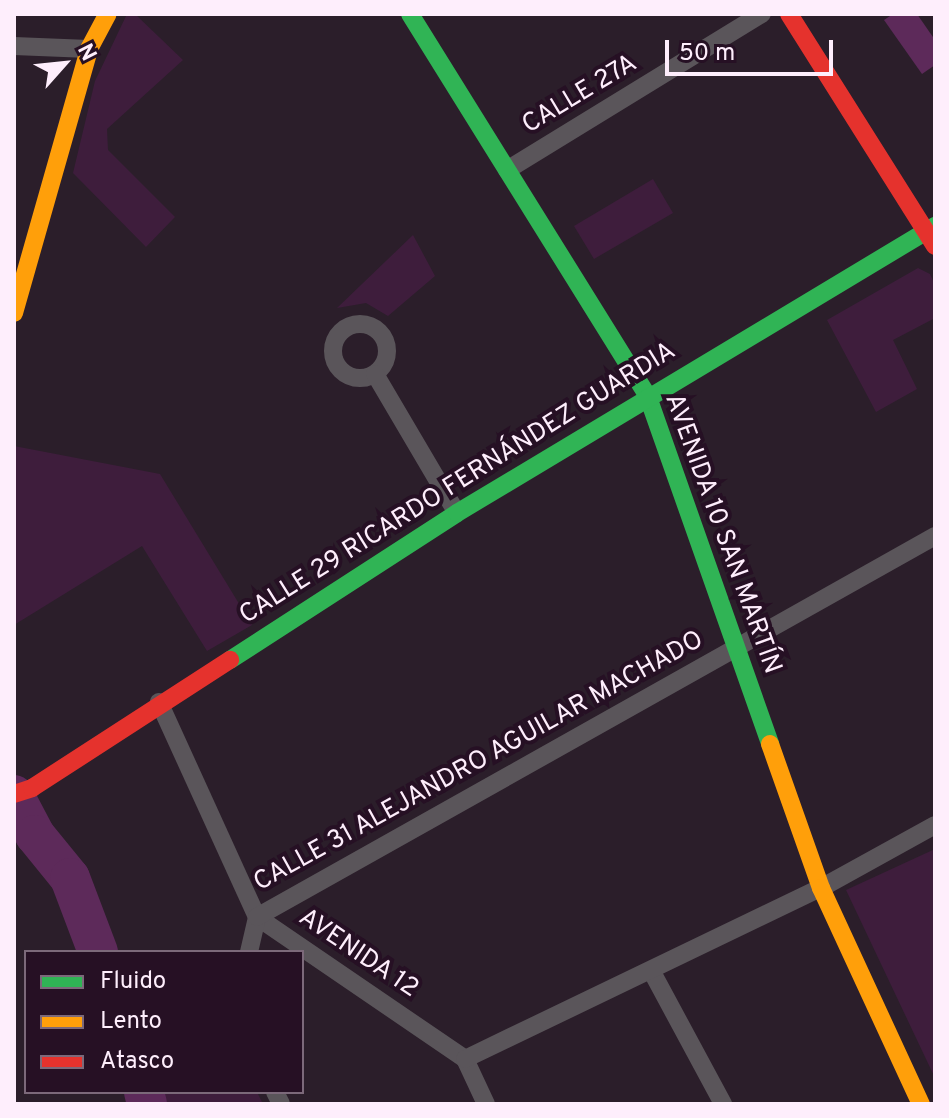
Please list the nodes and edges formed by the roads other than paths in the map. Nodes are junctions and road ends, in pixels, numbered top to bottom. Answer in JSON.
{"nodes":[{"id":1,"x":108,"y":14,"type":"edge"},
{"id":2,"x":410,"y":14,"type":"edge"},
{"id":3,"x":762,"y":14,"type":"edge"},
{"id":4,"x":789,"y":14,"type":"edge"},
{"id":5,"x":14,"y":46,"type":"edge"},
{"id":6,"x":89,"y":49,"type":"junction"},
{"id":7,"x":507,"y":170,"type":"junction"},
{"id":8,"x":932,"y":234,"type":"edge"},
{"id":9,"x":14,"y":313,"type":"edge"},
{"id":10,"x":375,"y":374,"type":"dead end"},
{"id":11,"x":648,"y":397,"type":"junction"},
{"id":12,"x":457,"y":513,"type":"junction"},
{"id":13,"x":935,"y":536,"type":"edge"},
{"id":14,"x":736,"y":648,"type":"junction"},
{"id":15,"x":159,"y":702,"type":"junction"},
{"id":16,"x":23,"y":791,"type":"edge"},
{"id":17,"x":935,"y":825,"type":"edge"},
{"id":18,"x":821,"y":888,"type":"junction"},
{"id":19,"x":257,"y":917,"type":"junction"},
{"id":20,"x":249,"y":950,"type":"edge"},
{"id":21,"x":652,"y":972,"type":"junction"},
{"id":22,"x":465,"y":1059,"type":"junction"},
{"id":23,"x":486,"y":1104,"type":"edge"},
{"id":24,"x":723,"y":1104,"type":"edge"},
{"id":25,"x":921,"y":1104,"type":"edge"}],
"edges":[{"from":1,"to":6,"type":"street"},
{"from":2,"to":7,"type":"street","name":"AVENIDA 10 SAN MARTÍN"},
{"from":3,"to":7,"type":"street","name":"CALLE 27A"},
{"from":4,"to":8,"type":"street"},
{"from":5,"to":6,"type":"street"},
{"from":6,"to":9,"type":"street"},
{"from":7,"to":11,"type":"street","name":"AVENIDA 10 SAN MARTÍN"},
{"from":8,"to":11,"type":"street","name":"CALLE 29 RICARDO FERNÁNDEZ GUARDIA"},
{"from":10,"to":12,"type":"street"},
{"from":11,"to":12,"type":"street","name":"CALLE 29 RICARDO FERNÁNDEZ GUARDIA"},
{"from":11,"to":14,"type":"street","name":"AVENIDA 10 SAN MARTÍN"},
{"from":12,"to":15,"type":"street","name":"CALLE 29 RICARDO FERNÁNDEZ GUARDIA"},
{"from":13,"to":14,"type":"street","name":"CALLE 31 ALEJANDRO AGUILAR MACHADO"},
{"from":14,"to":18,"type":"street","name":"AVENIDA 10 SAN MARTÍN"},
{"from":14,"to":19,"type":"street","name":"CALLE 31 ALEJANDRO AGUILAR MACHADO"},
{"from":15,"to":16,"type":"street","name":"CALLE 29 RICARDO FERNÁNDEZ GUARDIA"},
{"from":15,"to":19,"type":"street","name":"AVENIDA 12"},
{"from":17,"to":18,"type":"street"},
{"from":18,"to":21,"type":"street"},
{"from":18,"to":25,"type":"street","name":"AVENIDA 10 SAN MARTÍN"},
{"from":19,"to":20,"type":"street"},
{"from":19,"to":22,"type":"street","name":"AVENIDA 12"},
{"from":21,"to":22,"type":"street"},
{"from":21,"to":24,"type":"street"},
{"from":22,"to":23,"type":"street"}]}
